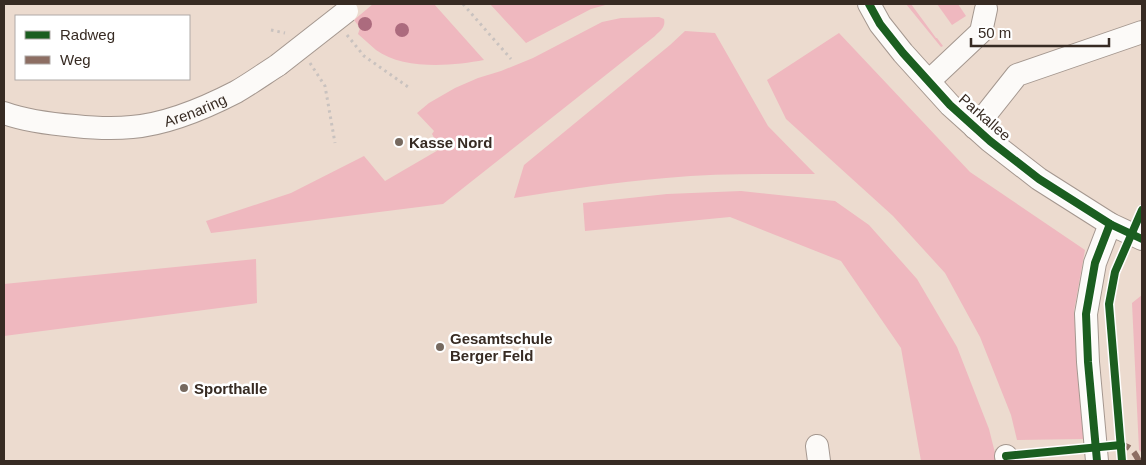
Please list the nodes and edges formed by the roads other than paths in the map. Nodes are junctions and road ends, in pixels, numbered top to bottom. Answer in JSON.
{"nodes":[{"id":1,"x":869,"y":4,"type":"edge"},
{"id":2,"x":988,"y":5,"type":"edge"},
{"id":3,"x":348,"y":14,"type":"edge"},
{"id":4,"x":1142,"y":32,"type":"edge"},
{"id":5,"x":1113,"y":58,"type":"dead end"},
{"id":6,"x":1018,"y":75,"type":"junction"},
{"id":7,"x":929,"y":81,"type":"junction"},
{"id":8,"x":4,"y":113,"type":"edge"},
{"id":9,"x":975,"y":128,"type":"junction"},
{"id":10,"x":1110,"y":224,"type":"junction"},
{"id":11,"x":1142,"y":240,"type":"edge"},
{"id":12,"x":1097,"y":461,"type":"edge"}],
"edges":[{"from":1,"to":7,"type":"street","name":"Parkallee"},
{"from":2,"to":7,"type":"street"},
{"from":3,"to":8,"type":"street","name":"Arenaring","bridge":true},
{"from":4,"to":6,"type":"street"},
{"from":5,"to":6,"type":"street"},
{"from":6,"to":9,"type":"street"},
{"from":7,"to":9,"type":"street","name":"Parkallee"},
{"from":9,"to":10,"type":"street","name":"Parkallee"},
{"from":10,"to":11,"type":"street","name":"Parkallee"},
{"from":10,"to":12,"type":"street"}]}
